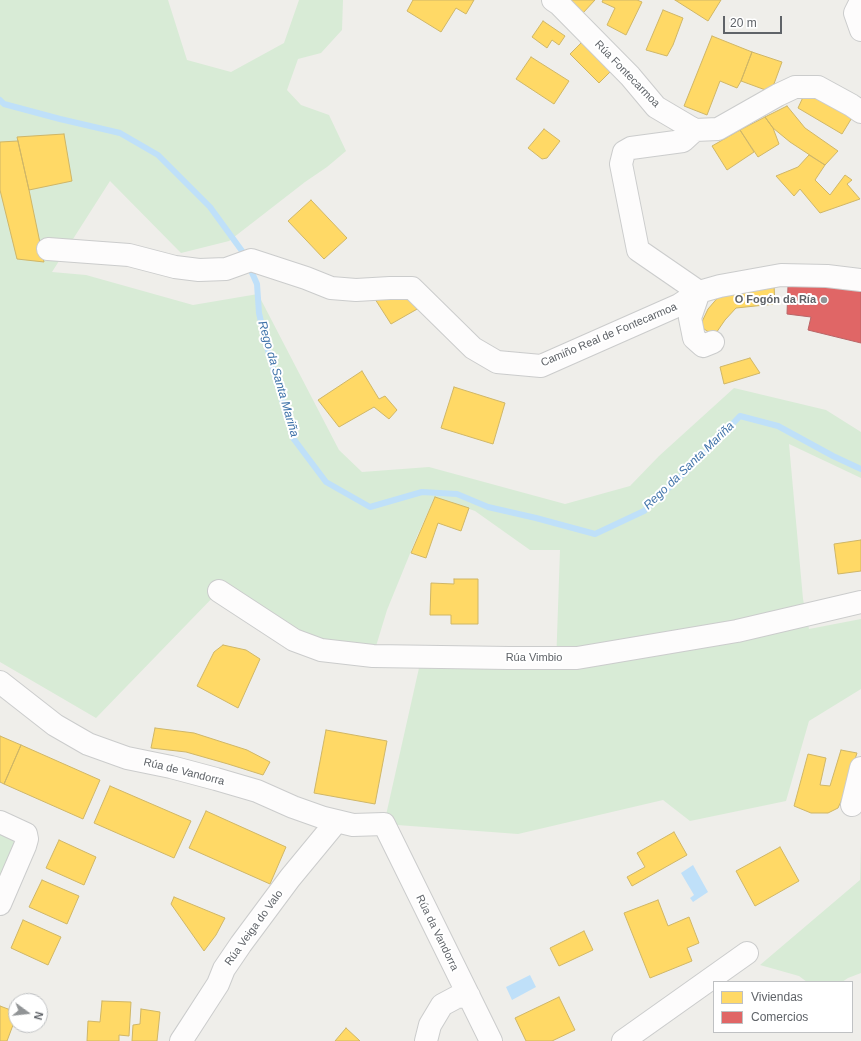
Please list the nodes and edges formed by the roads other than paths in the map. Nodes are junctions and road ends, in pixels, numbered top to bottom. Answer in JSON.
{"nodes":[{"id":1,"x":553,"y":0,"type":"edge"},
{"id":2,"x":861,"y":1,"type":"edge"},
{"id":3,"x":861,"y":30,"type":"edge"},
{"id":4,"x":861,"y":112,"type":"edge"},
{"id":5,"x":695,"y":130,"type":"junction"},
{"id":6,"x":48,"y":249,"type":"dead end"},
{"id":7,"x":861,"y":280,"type":"edge"},
{"id":8,"x":699,"y":292,"type":"junction"},
{"id":9,"x":713,"y":342,"type":"dead end"},
{"id":10,"x":218,"y":591,"type":"dead end"},
{"id":11,"x":861,"y":602,"type":"edge"},
{"id":12,"x":0,"y":682,"type":"edge"},
{"id":13,"x":861,"y":768,"type":"edge"},
{"id":14,"x":852,"y":805,"type":"dead end"},
{"id":15,"x":337,"y":821,"type":"junction"},
{"id":16,"x":0,"y":822,"type":"edge"},
{"id":17,"x":384,"y":824,"type":"joint"},
{"id":18,"x":0,"y":904,"type":"edge"},
{"id":19,"x":747,"y":953,"type":"dead end"},
{"id":20,"x":469,"y":996,"type":"junction"},
{"id":21,"x":181,"y":1041,"type":"edge"},
{"id":22,"x":426,"y":1041,"type":"edge"},
{"id":23,"x":490,"y":1041,"type":"edge"},
{"id":24,"x":624,"y":1041,"type":"edge"}],
"edges":[{"from":1,"to":5,"type":"street","name":"Rúa Fontecarmoa"},
{"from":2,"to":3,"type":"street"},
{"from":4,"to":5,"type":"street"},
{"from":5,"to":8,"type":"street"},
{"from":6,"to":8,"type":"street","name":"Camiño Real de Fontecarmoa"},
{"from":7,"to":8,"type":"street","name":"Camiño Real de Fontecarmoa"},
{"from":8,"to":9,"type":"street"},
{"from":10,"to":11,"type":"street","name":"Rúa Vimbio"},
{"from":12,"to":15,"type":"street","name":"Rúa de Vandorra"},
{"from":13,"to":14,"type":"street"},
{"from":15,"to":17,"type":"street","name":"Rúa de Vandorra"},
{"from":15,"to":21,"type":"street","name":"Rúa Veiga do Valo"},
{"from":16,"to":18,"type":"street"},
{"from":17,"to":20,"type":"street","name":"Rúa da Vandorra"},
{"from":19,"to":24,"type":"street"},
{"from":20,"to":22,"type":"street"},
{"from":20,"to":23,"type":"street","name":"Rúa da Vandorra"}]}
